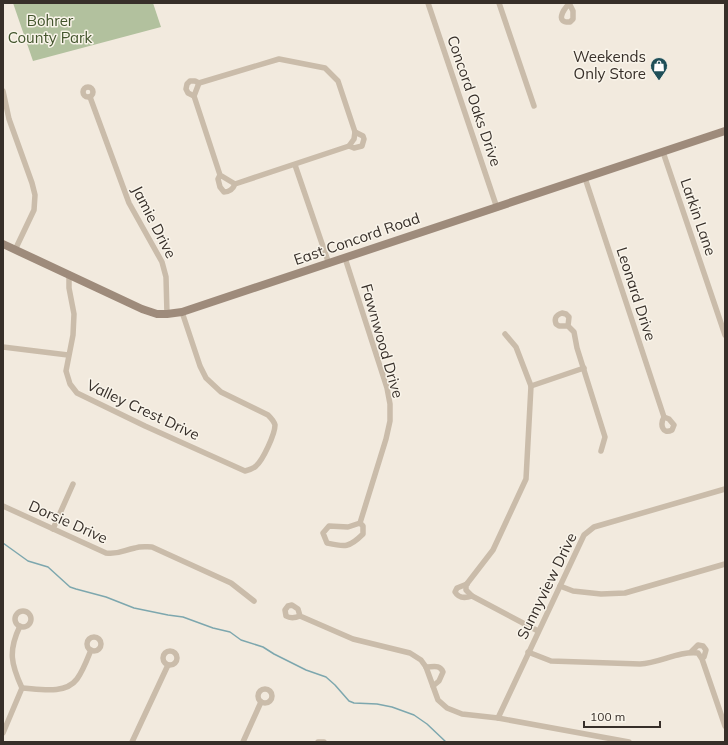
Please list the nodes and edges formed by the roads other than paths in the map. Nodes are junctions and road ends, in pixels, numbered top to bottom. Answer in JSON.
{"nodes":[{"id":1,"x":428,"y":3,"type":"edge"},
{"id":2,"x":499,"y":3,"type":"edge"},
{"id":3,"x":199,"y":83,"type":"junction"},
{"id":4,"x":3,"y":91,"type":"edge"},
{"id":5,"x":194,"y":96,"type":"junction"},
{"id":6,"x":90,"y":97,"type":"dead end"},
{"id":7,"x":534,"y":106,"type":"dead end"},
{"id":8,"x":725,"y":131,"type":"edge"},
{"id":9,"x":355,"y":132,"type":"junction"},
{"id":10,"x":349,"y":146,"type":"junction"},
{"id":11,"x":663,"y":152,"type":"junction"},
{"id":12,"x":295,"y":165,"type":"junction"},
{"id":13,"x":220,"y":176,"type":"junction"},
{"id":14,"x":585,"y":178,"type":"junction"},
{"id":15,"x":235,"y":184,"type":"junction"},
{"id":16,"x":497,"y":208,"type":"junction"},
{"id":17,"x":3,"y":244,"type":"edge"},
{"id":18,"x":15,"y":250,"type":"junction"},
{"id":19,"x":345,"y":258,"type":"junction"},
{"id":20,"x":329,"y":264,"type":"junction"},
{"id":21,"x":69,"y":274,"type":"junction"},
{"id":22,"x":182,"y":312,"type":"junction"},
{"id":23,"x":167,"y":314,"type":"junction"},
{"id":24,"x":568,"y":326,"type":"dead end"},
{"id":25,"x":505,"y":334,"type":"dead end"},
{"id":26,"x":725,"y":335,"type":"edge"},
{"id":27,"x":3,"y":347,"type":"edge"},
{"id":28,"x":68,"y":355,"type":"junction"},
{"id":29,"x":584,"y":368,"type":"junction"},
{"id":30,"x":531,"y":386,"type":"junction"},
{"id":31,"x":664,"y":417,"type":"dead end"},
{"id":32,"x":601,"y":451,"type":"dead end"},
{"id":33,"x":73,"y":484,"type":"dead end"},
{"id":34,"x":725,"y":489,"type":"edge"},
{"id":35,"x":3,"y":506,"type":"edge"},
{"id":36,"x":360,"y":523,"type":"junction"},
{"id":37,"x":53,"y":529,"type":"junction"},
{"id":38,"x":725,"y":564,"type":"edge"},
{"id":39,"x":467,"y":584,"type":"junction"},
{"id":40,"x":560,"y":586,"type":"junction"},
{"id":41,"x":472,"y":596,"type":"junction"},
{"id":42,"x":254,"y":601,"type":"dead end"},
{"id":43,"x":300,"y":616,"type":"dead end"},
{"id":44,"x":20,"y":626,"type":"dead end"},
{"id":45,"x":538,"y":631,"type":"junction"},
{"id":46,"x":91,"y":650,"type":"dead end"},
{"id":47,"x":528,"y":652,"type":"junction"},
{"id":48,"x":692,"y":652,"type":"junction"},
{"id":49,"x":702,"y":658,"type":"junction"},
{"id":50,"x":168,"y":665,"type":"dead end"},
{"id":51,"x":426,"y":667,"type":"junction"},
{"id":52,"x":433,"y":686,"type":"junction"},
{"id":53,"x":22,"y":688,"type":"junction"},
{"id":54,"x":261,"y":702,"type":"dead end"},
{"id":55,"x":498,"y":718,"type":"junction"},
{"id":56,"x":725,"y":726,"type":"edge"},
{"id":57,"x":3,"y":733,"type":"edge"},
{"id":58,"x":132,"y":742,"type":"edge"},
{"id":59,"x":243,"y":742,"type":"edge"},
{"id":60,"x":318,"y":742,"type":"edge"},
{"id":61,"x":324,"y":742,"type":"edge"},
{"id":62,"x":629,"y":742,"type":"edge"}],
"edges":[{"from":1,"to":16,"type":"street","name":"Concord Oaks Drive"},
{"from":2,"to":7,"type":"street"},
{"from":3,"to":5,"type":"street"},
{"from":3,"to":5,"type":"street"},
{"from":3,"to":9,"type":"street"},
{"from":4,"to":18,"type":"street"},
{"from":5,"to":13,"type":"street"},
{"from":6,"to":23,"type":"street","name":"Jamie Drive"},
{"from":8,"to":11,"type":"street","name":"East Concord Road"},
{"from":9,"to":10,"type":"street"},
{"from":9,"to":10,"type":"street"},
{"from":10,"to":12,"type":"street"},
{"from":11,"to":14,"type":"street","name":"East Concord Road"},
{"from":11,"to":26,"type":"street","name":"Larkin Lane"},
{"from":12,"to":15,"type":"street"},
{"from":12,"to":20,"type":"street"},
{"from":13,"to":15,"type":"street"},
{"from":13,"to":15,"type":"street"},
{"from":14,"to":16,"type":"street","name":"East Concord Road"},
{"from":14,"to":31,"type":"street","name":"Leonard Drive"},
{"from":16,"to":19,"type":"street","name":"East Concord Road"},
{"from":17,"to":18,"type":"street","name":"East Concord Road"},
{"from":18,"to":21,"type":"street","name":"East Concord Road"},
{"from":19,"to":20,"type":"street","name":"East Concord Road"},
{"from":19,"to":36,"type":"street","name":"Fawnwood Drive"},
{"from":20,"to":22,"type":"street","name":"East Concord Road"},
{"from":21,"to":23,"type":"street","name":"East Concord Road"},
{"from":21,"to":28,"type":"street","name":"Valley Crest Drive"},
{"from":22,"to":23,"type":"street","name":"East Concord Road"},
{"from":22,"to":28,"type":"street","name":"Valley Crest Drive"},
{"from":24,"to":29,"type":"street"},
{"from":25,"to":30,"type":"street"},
{"from":27,"to":28,"type":"street"},
{"from":29,"to":30,"type":"street"},
{"from":29,"to":32,"type":"street"},
{"from":30,"to":39,"type":"street"},
{"from":33,"to":37,"type":"street"},
{"from":34,"to":40,"type":"street","name":"Sunnyview Drive"},
{"from":35,"to":37,"type":"street","name":"Dorsie Drive"},
{"from":36,"to":36,"type":"street","name":"Fawnwood Drive"},
{"from":37,"to":42,"type":"street","name":"Dorsie Drive"},
{"from":38,"to":40,"type":"street"},
{"from":39,"to":41,"type":"street"},
{"from":39,"to":41,"type":"street"},
{"from":40,"to":45,"type":"street","name":"Sunnyview Drive"},
{"from":41,"to":45,"type":"street"},
{"from":43,"to":51,"type":"street"},
{"from":44,"to":53,"type":"street"},
{"from":45,"to":47,"type":"street","name":"Sunnyview Drive"},
{"from":46,"to":53,"type":"street"},
{"from":47,"to":48,"type":"street"},
{"from":47,"to":55,"type":"street","name":"Sunnyview Drive"},
{"from":48,"to":49,"type":"street"},
{"from":48,"to":49,"type":"street"},
{"from":49,"to":56,"type":"street"},
{"from":50,"to":58,"type":"street"},
{"from":51,"to":52,"type":"street"},
{"from":51,"to":52,"type":"street"},
{"from":52,"to":55,"type":"street"},
{"from":53,"to":57,"type":"street"},
{"from":54,"to":59,"type":"street"},
{"from":55,"to":62,"type":"street"},
{"from":60,"to":61,"type":"street"}]}
